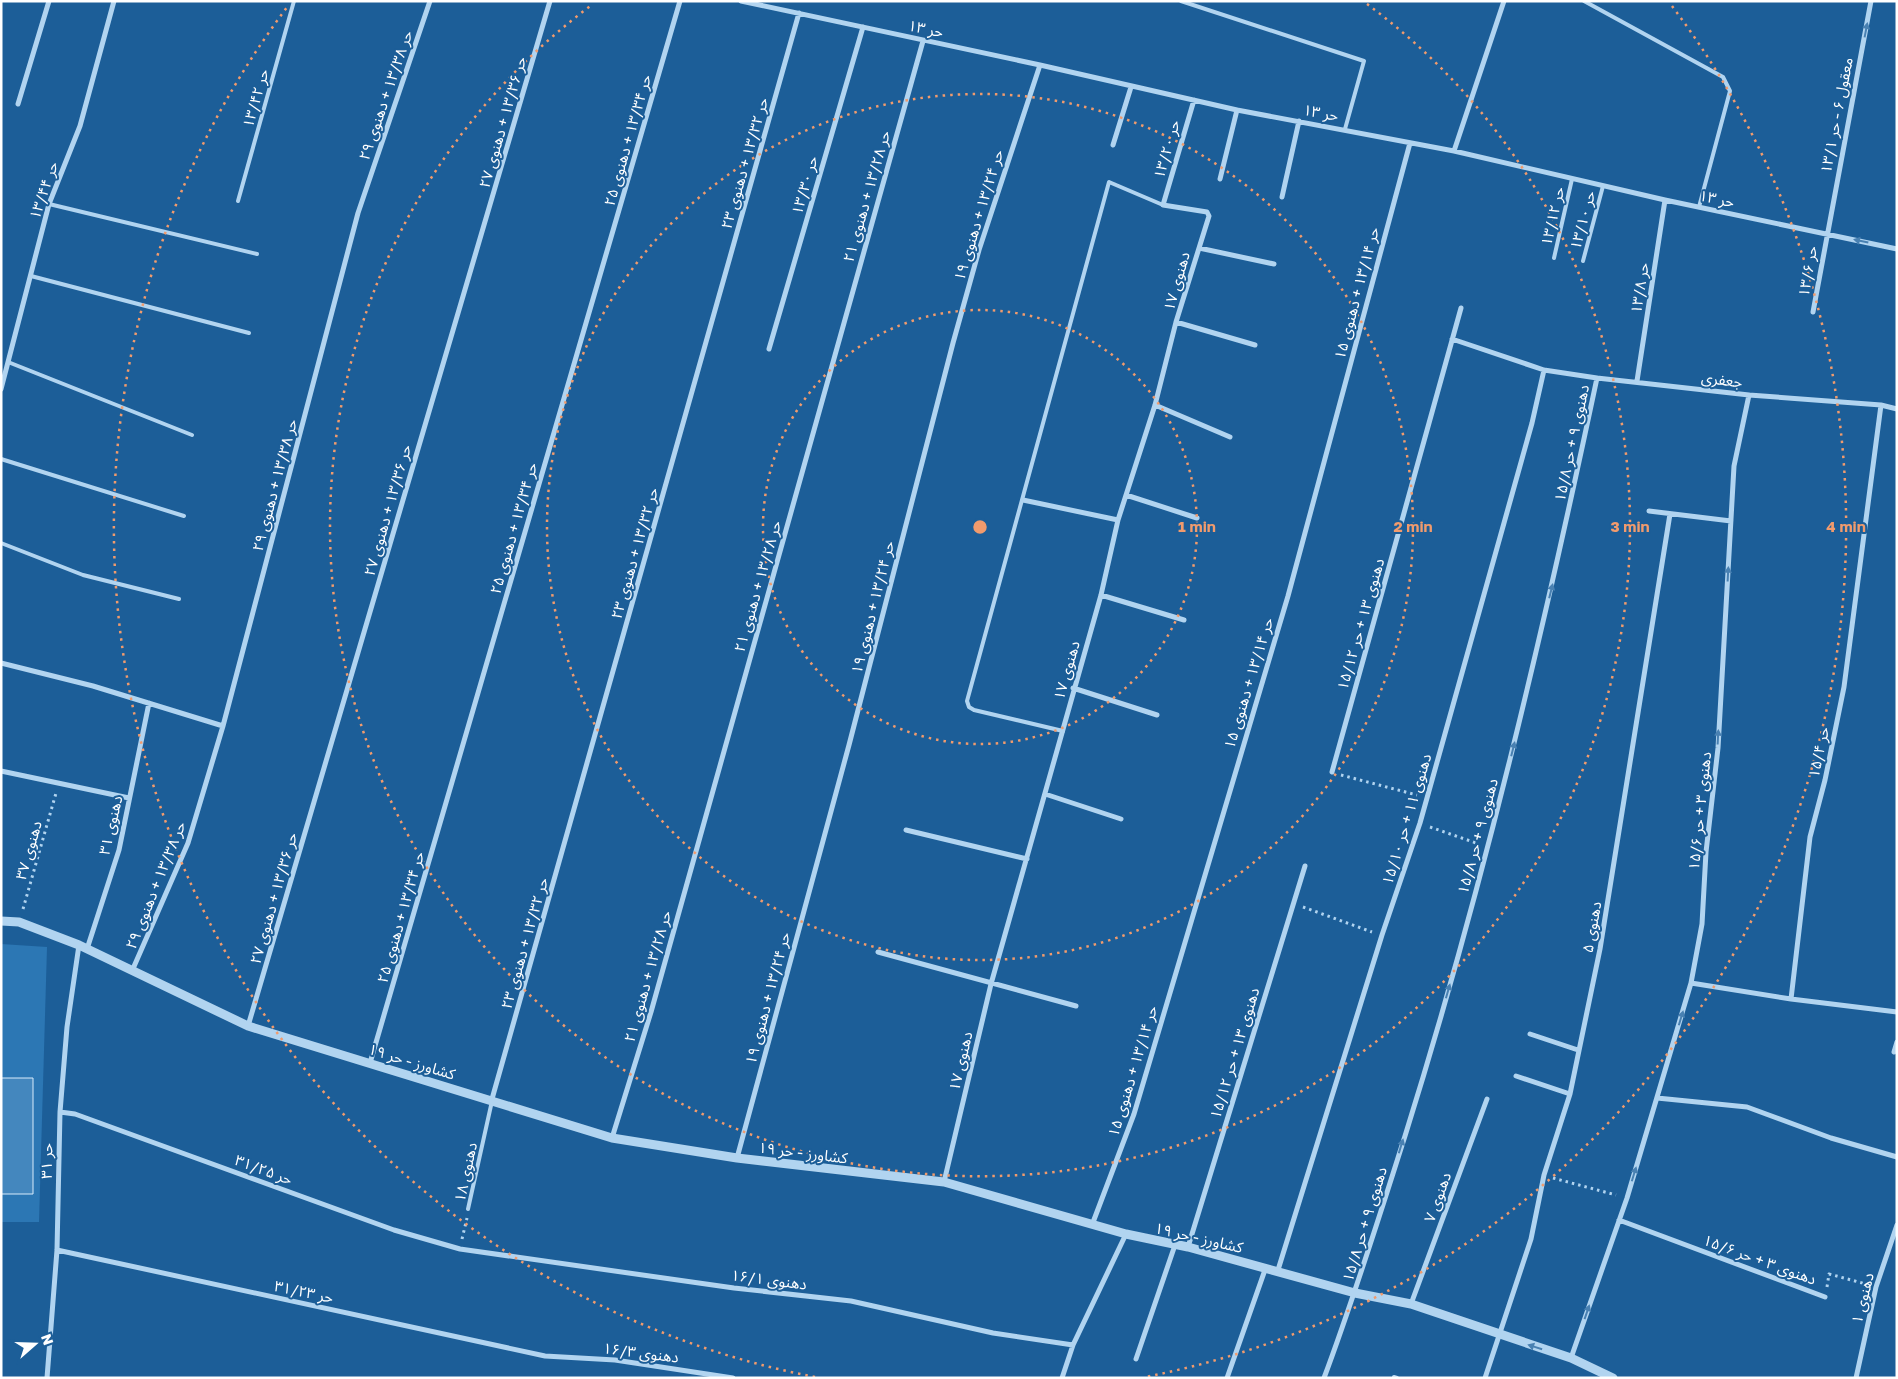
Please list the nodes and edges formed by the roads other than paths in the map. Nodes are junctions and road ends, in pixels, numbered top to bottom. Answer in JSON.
{"nodes":[{"id":1,"x":49,"y":1,"type":"edge"},
{"id":2,"x":114,"y":1,"type":"edge"},
{"id":3,"x":294,"y":1,"type":"edge"},
{"id":4,"x":430,"y":1,"type":"edge"},
{"id":5,"x":550,"y":1,"type":"edge"},
{"id":6,"x":680,"y":1,"type":"edge"},
{"id":7,"x":741,"y":1,"type":"edge"},
{"id":8,"x":1181,"y":1,"type":"edge"},
{"id":9,"x":1504,"y":1,"type":"edge"},
{"id":10,"x":1584,"y":1,"type":"edge"},
{"id":11,"x":1871,"y":1,"type":"edge"},
{"id":12,"x":799,"y":14,"type":"junction"},
{"id":13,"x":863,"y":27,"type":"junction"},
{"id":14,"x":923,"y":41,"type":"junction"},
{"id":15,"x":1040,"y":65,"type":"junction"},
{"id":16,"x":1131,"y":87,"type":"junction"},
{"id":17,"x":1194,"y":100,"type":"junction"},
{"id":18,"x":18,"y":104,"type":"dead end"},
{"id":19,"x":1237,"y":110,"type":"junction"},
{"id":20,"x":1299,"y":121,"type":"junction"},
{"id":21,"x":1345,"y":128,"type":"junction"},
{"id":22,"x":1410,"y":143,"type":"junction"},
{"id":23,"x":1113,"y":145,"type":"dead end"},
{"id":24,"x":1454,"y":151,"type":"junction"},
{"id":25,"x":1220,"y":179,"type":"dead end"},
{"id":26,"x":1572,"y":179,"type":"junction"},
{"id":27,"x":1603,"y":186,"type":"junction"},
{"id":28,"x":1282,"y":197,"type":"dead end"},
{"id":29,"x":1665,"y":200,"type":"junction"},
{"id":30,"x":238,"y":201,"type":"dead end"},
{"id":31,"x":49,"y":204,"type":"junction"},
{"id":32,"x":1163,"y":204,"type":"junction"},
{"id":33,"x":1699,"y":207,"type":"junction"},
{"id":34,"x":1826,"y":233,"type":"junction"},
{"id":35,"x":1199,"y":248,"type":"junction"},
{"id":36,"x":1897,"y":249,"type":"edge"},
{"id":37,"x":257,"y":254,"type":"dead end"},
{"id":38,"x":1554,"y":258,"type":"dead end"},
{"id":39,"x":1584,"y":261,"type":"dead end"},
{"id":40,"x":1274,"y":264,"type":"dead end"},
{"id":41,"x":31,"y":276,"type":"junction"},
{"id":42,"x":1461,"y":308,"type":"dead end"},
{"id":43,"x":1813,"y":312,"type":"dead end"},
{"id":44,"x":1176,"y":322,"type":"junction"},
{"id":45,"x":249,"y":333,"type":"dead end"},
{"id":46,"x":1452,"y":338,"type":"junction"},
{"id":47,"x":1255,"y":346,"type":"dead end"},
{"id":48,"x":769,"y":349,"type":"dead end"},
{"id":49,"x":8,"y":362,"type":"junction"},
{"id":50,"x":1544,"y":370,"type":"junction"},
{"id":51,"x":1597,"y":378,"type":"junction"},
{"id":52,"x":1637,"y":381,"type":"junction"},
{"id":53,"x":1,"y":388,"type":"edge"},
{"id":54,"x":1749,"y":395,"type":"junction"},
{"id":55,"x":1155,"y":405,"type":"junction"},
{"id":56,"x":1881,"y":405,"type":"junction"},
{"id":57,"x":1897,"y":409,"type":"edge"},
{"id":58,"x":192,"y":435,"type":"dead end"},
{"id":59,"x":1230,"y":437,"type":"dead end"},
{"id":60,"x":1,"y":459,"type":"edge"},
{"id":61,"x":1126,"y":495,"type":"junction"},
{"id":62,"x":1023,"y":500,"type":"junction"},
{"id":63,"x":1649,"y":511,"type":"dead end"},
{"id":64,"x":1670,"y":514,"type":"junction"},
{"id":65,"x":184,"y":516,"type":"dead end"},
{"id":66,"x":1197,"y":518,"type":"dead end"},
{"id":67,"x":1118,"y":520,"type":"junction"},
{"id":68,"x":1730,"y":521,"type":"junction"},
{"id":69,"x":1,"y":543,"type":"edge"},
{"id":70,"x":1101,"y":595,"type":"junction"},
{"id":71,"x":179,"y":599,"type":"dead end"},
{"id":72,"x":1184,"y":620,"type":"dead end"},
{"id":73,"x":1,"y":664,"type":"edge"},
{"id":74,"x":1073,"y":688,"type":"junction"},
{"id":75,"x":149,"y":704,"type":"junction"},
{"id":76,"x":1157,"y":715,"type":"dead end"},
{"id":77,"x":223,"y":726,"type":"junction"},
{"id":78,"x":1063,"y":731,"type":"junction"},
{"id":79,"x":1,"y":771,"type":"edge"},
{"id":80,"x":1332,"y":772,"type":"road end"},
{"id":81,"x":1045,"y":794,"type":"junction"},
{"id":82,"x":129,"y":798,"type":"junction"},
{"id":83,"x":1120,"y":819,"type":"dead end"},
{"id":84,"x":906,"y":830,"type":"dead end"},
{"id":85,"x":1027,"y":859,"type":"junction"},
{"id":86,"x":1304,"y":866,"type":"dead end"},
{"id":87,"x":1,"y":921,"type":"edge"},
{"id":88,"x":83,"y":947,"type":"junction"},
{"id":89,"x":878,"y":952,"type":"dead end"},
{"id":90,"x":132,"y":971,"type":"junction"},
{"id":91,"x":1691,"y":983,"type":"junction"},
{"id":92,"x":991,"y":984,"type":"junction"},
{"id":93,"x":1791,"y":999,"type":"junction"},
{"id":94,"x":1076,"y":1006,"type":"dead end"},
{"id":95,"x":1897,"y":1012,"type":"edge"},
{"id":96,"x":248,"y":1026,"type":"junction"},
{"id":97,"x":1530,"y":1034,"type":"dead end"},
{"id":98,"x":1897,"y":1042,"type":"edge"},
{"id":99,"x":1578,"y":1050,"type":"junction"},
{"id":100,"x":1894,"y":1052,"type":"dead end"},
{"id":101,"x":370,"y":1063,"type":"junction"},
{"id":102,"x":1516,"y":1076,"type":"dead end"},
{"id":103,"x":1570,"y":1094,"type":"junction"},
{"id":104,"x":1657,"y":1098,"type":"junction"},
{"id":105,"x":492,"y":1099,"type":"junction"},
{"id":106,"x":1487,"y":1099,"type":"dead end"},
{"id":107,"x":60,"y":1112,"type":"junction"},
{"id":108,"x":612,"y":1138,"type":"junction"},
{"id":109,"x":1897,"y":1157,"type":"edge"},
{"id":110,"x":737,"y":1158,"type":"junction"},
{"id":111,"x":944,"y":1182,"type":"junction"},
{"id":112,"x":468,"y":1209,"type":"road end"},
{"id":113,"x":1619,"y":1220,"type":"junction"},
{"id":114,"x":1092,"y":1225,"type":"junction"},
{"id":115,"x":1897,"y":1225,"type":"edge"},
{"id":116,"x":1126,"y":1234,"type":"junction"},
{"id":117,"x":1174,"y":1244,"type":"junction"},
{"id":118,"x":1188,"y":1247,"type":"junction"},
{"id":119,"x":460,"y":1249,"type":"joint"},
{"id":120,"x":57,"y":1250,"type":"junction"},
{"id":121,"x":1266,"y":1267,"type":"junction"},
{"id":122,"x":1278,"y":1270,"type":"junction"},
{"id":123,"x":1355,"y":1293,"type":"junction"},
{"id":124,"x":1825,"y":1297,"type":"road end"},
{"id":125,"x":1411,"y":1304,"type":"junction"},
{"id":126,"x":1500,"y":1336,"type":"junction"},
{"id":127,"x":1073,"y":1345,"type":"junction"},
{"id":128,"x":545,"y":1356,"type":"joint"},
{"id":129,"x":1571,"y":1358,"type":"junction"},
{"id":130,"x":1136,"y":1359,"type":"dead end"},
{"id":131,"x":47,"y":1378,"type":"edge"},
{"id":132,"x":732,"y":1378,"type":"edge"},
{"id":133,"x":1062,"y":1378,"type":"edge"},
{"id":134,"x":1227,"y":1378,"type":"edge"},
{"id":135,"x":1324,"y":1378,"type":"edge"},
{"id":136,"x":1485,"y":1378,"type":"edge"},
{"id":137,"x":1613,"y":1378,"type":"edge"},
{"id":138,"x":1856,"y":1378,"type":"edge"}],
"edges":[{"from":1,"to":18,"type":"street"},
{"from":2,"to":31,"type":"street","name":"حر ۱۳/۴۴"},
{"from":3,"to":30,"type":"lane","name":"حر ۱۳/۴۲"},
{"from":4,"to":77,"type":"street","name":"حر ۱۳/۳۸ + دهنوی ۲۹"},
{"from":5,"to":96,"type":"street","name":"حر ۱۳/۳۶ + دهنوی ۲۷"},
{"from":6,"to":101,"type":"street","name":"حر ۱۳/۳۴ + دهنوی ۲۵"},
{"from":7,"to":12,"type":"street","name":"حر ۱۳"},
{"from":8,"to":21,"type":"lane"},
{"from":9,"to":24,"type":"street"},
{"from":10,"to":33,"type":"lane"},
{"from":34,"to":11,"type":"street","name":"معقول ۶ - حر ۱۳/۱","one_way":true},
{"from":12,"to":13,"type":"street","name":"حر ۱۳"},
{"from":12,"to":105,"type":"street","name":"حر ۱۳/۳۲ + دهنوی ۲۳"},
{"from":13,"to":14,"type":"street","name":"حر ۱۳"},
{"from":13,"to":48,"type":"street","name":"حر ۱۳/۳۰"},
{"from":14,"to":15,"type":"street","name":"حر ۱۳"},
{"from":14,"to":108,"type":"street","name":"حر ۱۳/۲۸ + دهنوی ۲۱"},
{"from":15,"to":16,"type":"street","name":"حر ۱۳"},
{"from":15,"to":110,"type":"street","name":"حر ۱۳/۲۴ + دهنوی ۱۹"},
{"from":16,"to":17,"type":"street","name":"حر ۱۳"},
{"from":16,"to":23,"type":"street"},
{"from":17,"to":19,"type":"street","name":"حر ۱۳"},
{"from":17,"to":32,"type":"street","name":"حر ۱۳/۲۰"},
{"from":19,"to":20,"type":"street","name":"حر ۱۳"},
{"from":19,"to":25,"type":"street"},
{"from":20,"to":21,"type":"street","name":"حر ۱۳"},
{"from":20,"to":28,"type":"street"},
{"from":21,"to":22,"type":"street","name":"حر ۱۳"},
{"from":22,"to":24,"type":"street","name":"حر ۱۳"},
{"from":22,"to":114,"type":"street","name":"حر ۱۳/۱۴ + دهنوی ۱۵"},
{"from":24,"to":26,"type":"street","name":"حر ۱۳"},
{"from":26,"to":27,"type":"street","name":"حر ۱۳"},
{"from":26,"to":38,"type":"lane","name":"حر ۱۳/۱۲"},
{"from":27,"to":29,"type":"street","name":"حر ۱۳"},
{"from":27,"to":39,"type":"lane","name":"حر ۱۳/۱۰"},
{"from":29,"to":33,"type":"street","name":"حر ۱۳"},
{"from":29,"to":52,"type":"street","name":"حر ۱۳/۸"},
{"from":31,"to":37,"type":"lane"},
{"from":31,"to":41,"type":"street","name":"حر ۱۳/۴۴"},
{"from":32,"to":35,"type":"street","name":"دهنوی ۱۷"},
{"from":32,"to":62,"type":"lane"},
{"from":33,"to":34,"type":"street","name":"حر ۱۳"},
{"from":36,"to":34,"type":"street","name":"حر ۱۳","one_way":true},
{"from":34,"to":43,"type":"street","name":"حر ۱۳/۶"},
{"from":35,"to":40,"type":"street"},
{"from":35,"to":44,"type":"street","name":"دهنوی ۱۷"},
{"from":41,"to":45,"type":"lane"},
{"from":41,"to":49,"type":"street","name":"حر ۱۳/۴۴"},
{"from":42,"to":46,"type":"street","name":"دهنوی ۱۳ + حر ۱۵/۱۲"},
{"from":44,"to":47,"type":"street"},
{"from":44,"to":55,"type":"street","name":"دهنوی ۱۷"},
{"from":46,"to":50,"type":"street","name":"جعفری"},
{"from":46,"to":80,"type":"street","name":"دهنوی ۱۳ + حر ۱۵/۱۲"},
{"from":49,"to":53,"type":"street","name":"حر ۱۳/۴۴"},
{"from":49,"to":58,"type":"lane"},
{"from":50,"to":51,"type":"street","name":"جعفری"},
{"from":50,"to":122,"type":"street","name":"دهنوی ۱۱ + حر ۱۵/۱۰"},
{"from":51,"to":52,"type":"street","name":"جعفری"},
{"from":123,"to":51,"type":"street","name":"دهنوی ۹ + حر ۱۵/۸","one_way":true},
{"from":52,"to":54,"type":"street","name":"جعفری"},
{"from":54,"to":56,"type":"street","name":"جعفری"},
{"from":54,"to":68,"type":"street","name":"دهنوی ۳ + حر ۱۵/۶"},
{"from":55,"to":59,"type":"street"},
{"from":55,"to":61,"type":"street","name":"دهنوی ۱۷"},
{"from":56,"to":57,"type":"street","name":"جعفری"},
{"from":56,"to":93,"type":"street","name":"حر ۱۵/۴"},
{"from":60,"to":65,"type":"lane"},
{"from":61,"to":66,"type":"street"},
{"from":61,"to":67,"type":"street","name":"دهنوی ۱۷"},
{"from":62,"to":67,"type":"street"},
{"from":62,"to":78,"type":"lane"},
{"from":63,"to":64,"type":"street"},
{"from":64,"to":68,"type":"street"},
{"from":64,"to":99,"type":"street","name":"دهنوی ۵"},
{"from":67,"to":70,"type":"street","name":"دهنوی ۱۷"},
{"from":91,"to":68,"type":"street","name":"دهنوی ۳ + حر ۱۵/۶","one_way":true},
{"from":69,"to":71,"type":"lane"},
{"from":70,"to":72,"type":"street"},
{"from":70,"to":74,"type":"street","name":"دهنوی ۱۷"},
{"from":73,"to":75,"type":"street"},
{"from":74,"to":76,"type":"street"},
{"from":74,"to":78,"type":"street","name":"دهنوی ۱۷"},
{"from":75,"to":77,"type":"street"},
{"from":75,"to":82,"type":"street","name":"دهنوی ۳۱"},
{"from":77,"to":90,"type":"street","name":"حر ۱۳/۳۸ + دهنوی ۲۹"},
{"from":78,"to":81,"type":"street","name":"دهنوی ۱۷"},
{"from":79,"to":82,"type":"street"},
{"from":81,"to":83,"type":"street"},
{"from":81,"to":85,"type":"street","name":"دهنوی ۱۷"},
{"from":82,"to":88,"type":"street","name":"دهنوی ۳۱"},
{"from":84,"to":85,"type":"street"},
{"from":85,"to":92,"type":"street","name":"دهنوی ۱۷"},
{"from":86,"to":118,"type":"street","name":"دهنوی ۱۳ + حر ۱۵/۱۲"},
{"from":87,"to":88,"type":"street","name":"کشاورز - حر ۱۹"},
{"from":88,"to":90,"type":"street","name":"کشاورز - حر ۱۹"},
{"from":88,"to":107,"type":"street","name":"حر ۳۱"},
{"from":89,"to":92,"type":"street"},
{"from":90,"to":96,"type":"street","name":"کشاورز - حر ۱۹"},
{"from":91,"to":93,"type":"street"},
{"from":104,"to":91,"type":"street","name":"دهنوی ۳ + حر ۱۵/۶","one_way":true},
{"from":92,"to":94,"type":"street"},
{"from":92,"to":111,"type":"street","name":"دهنوی ۱۷"},
{"from":93,"to":95,"type":"street"},
{"from":96,"to":101,"type":"street","name":"کشاورز - حر ۱۹"},
{"from":97,"to":99,"type":"street"},
{"from":98,"to":100,"type":"street"},
{"from":99,"to":103,"type":"street","name":"دهنوی ۵"},
{"from":101,"to":105,"type":"street","name":"کشاورز - حر ۱۹"},
{"from":102,"to":103,"type":"street"},
{"from":103,"to":126,"type":"street","name":"دهنوی ۵"},
{"from":104,"to":109,"type":"street"},
{"from":113,"to":104,"type":"street","name":"دهنوی ۳ + حر ۱۵/۶","one_way":true},
{"from":105,"to":108,"type":"street","name":"کشاورز - حر ۱۹"},
{"from":105,"to":112,"type":"lane","name":"دهنوی ۱۸"},
{"from":106,"to":125,"type":"street","name":"دهنوی ۷"},
{"from":107,"to":119,"type":"street","name":"حر ۳۱/۲۵"},
{"from":107,"to":120,"type":"street","name":"حر ۳۱"},
{"from":108,"to":110,"type":"street","name":"کشاورز - حر ۱۹"},
{"from":110,"to":111,"type":"street","name":"کشاورز - حر ۱۹"},
{"from":111,"to":114,"type":"street","name":"کشاورز - حر ۱۹"},
{"from":113,"to":124,"type":"street","name":"دهنوی ۳ + حر ۱۵/۶"},
{"from":129,"to":113,"type":"street","name":"دهنوی ۳ + حر ۱۵/۶","one_way":true},
{"from":114,"to":116,"type":"street","name":"کشاورز - حر ۱۹"},
{"from":115,"to":138,"type":"street","name":"دهنوی ۱"},
{"from":116,"to":117,"type":"street","name":"کشاورز - حر ۱۹"},
{"from":116,"to":127,"type":"street"},
{"from":117,"to":118,"type":"street","name":"کشاورز - حر ۱۹"},
{"from":117,"to":130,"type":"street"},
{"from":118,"to":121,"type":"street","name":"کشاورز - حر ۱۹"},
{"from":119,"to":127,"type":"street","name":"دهنوی ۱۶/۱"},
{"from":120,"to":128,"type":"street","name":"حر ۳۱/۲۳"},
{"from":120,"to":131,"type":"street","name":"حر ۳۱"},
{"from":121,"to":122,"type":"street","name":"کشاورز - حر ۱۹"},
{"from":121,"to":134,"type":"street"},
{"from":122,"to":123,"type":"street","name":"کشاورز - حر ۱۹"},
{"from":123,"to":125,"type":"street","name":"کشاورز - حر ۱۹"},
{"from":123,"to":135,"type":"street","name":"دهنوی ۹ + حر ۱۵/۸"},
{"from":125,"to":126,"type":"street","name":"کشاورز - حر ۱۹"},
{"from":129,"to":126,"type":"street","name":"کشاورز - حر ۱۹","one_way":true},
{"from":126,"to":136,"type":"street","name":"دهنوی ۵"},
{"from":127,"to":133,"type":"street"},
{"from":128,"to":132,"type":"street","name":"دهنوی ۱۶/۳"},
{"from":129,"to":137,"type":"street","name":"کشاورز - حر ۱۹"}]}
